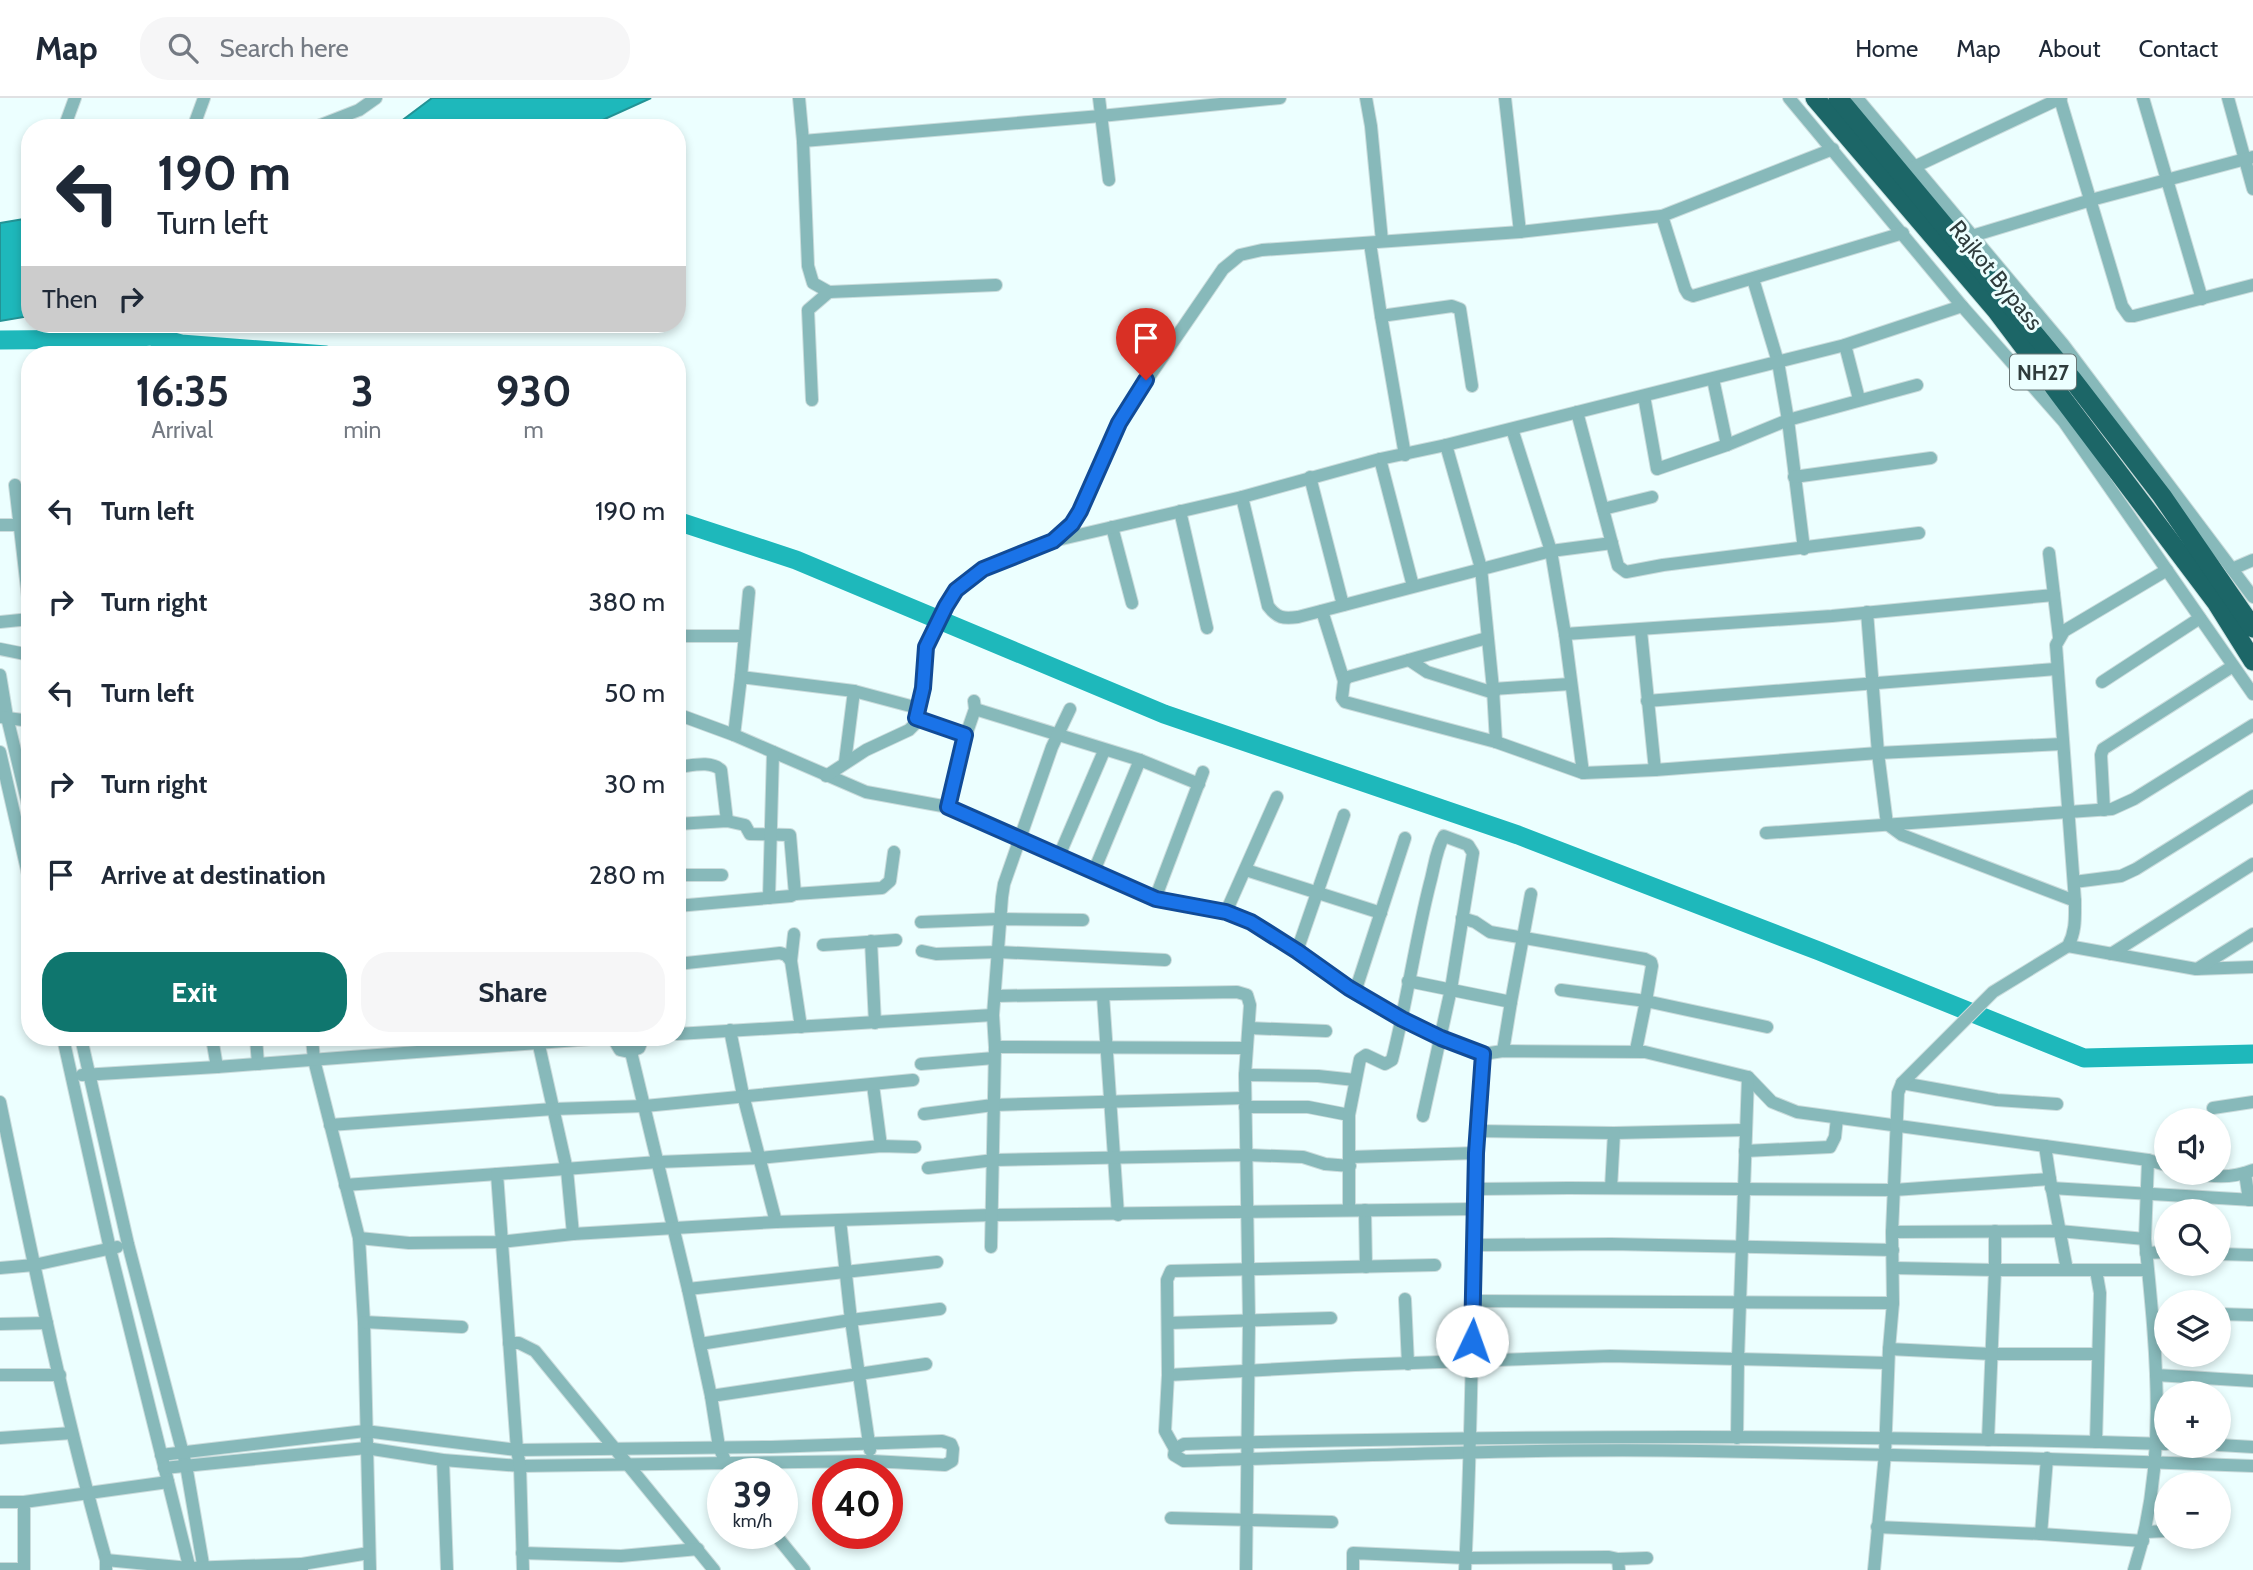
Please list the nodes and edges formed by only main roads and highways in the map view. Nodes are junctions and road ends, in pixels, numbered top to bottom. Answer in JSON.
{"nodes":[{"id":1,"x":1815,"y":98,"type":"edge"},
{"id":2,"x":1838,"y":98,"type":"edge"},
{"id":3,"x":2253,"y":628,"type":"edge"},
{"id":4,"x":2253,"y":661,"type":"edge"}],
"edges":[{"from":1,"to":4,"type":"highway","name":"Rajkot Bypass","number":"NH27"},
{"from":2,"to":3,"type":"highway","name":"Rajkot Bypass","number":"NH27"}]}
